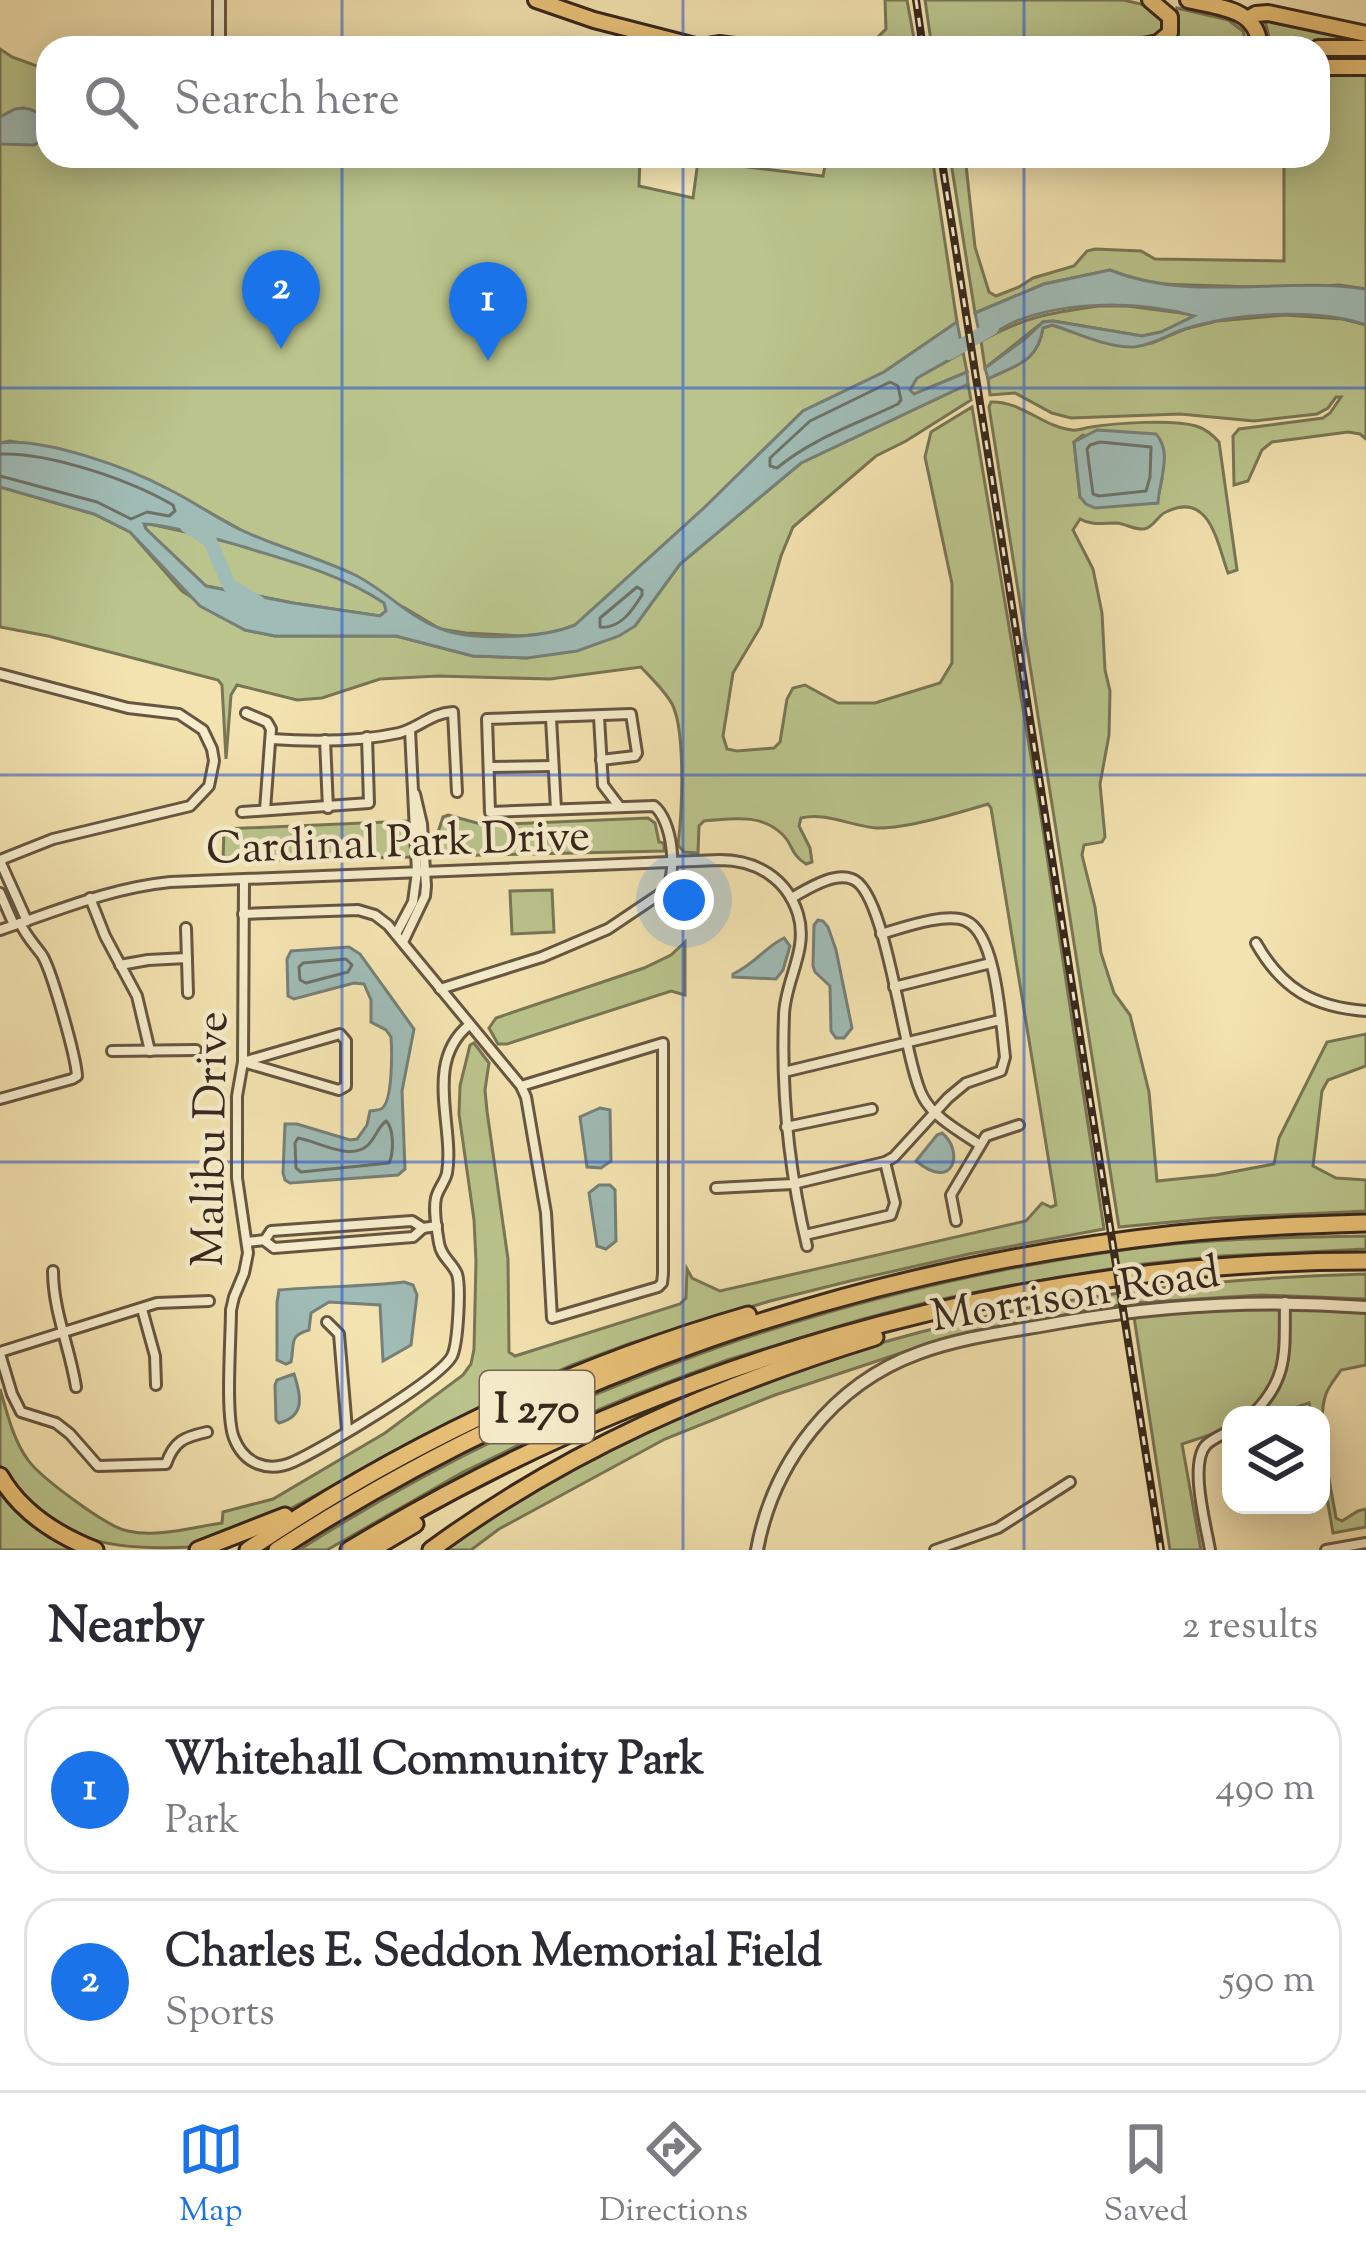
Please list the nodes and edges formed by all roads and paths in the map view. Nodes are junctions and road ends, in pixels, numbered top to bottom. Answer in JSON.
{"nodes":[{"id":1,"x":219,"y":0,"type":"edge"},
{"id":2,"x":536,"y":0,"type":"edge"},
{"id":3,"x":1150,"y":0,"type":"edge"},
{"id":4,"x":1188,"y":0,"type":"edge"},
{"id":5,"x":1249,"y":19,"type":"junction"},
{"id":6,"x":1366,"y":34,"type":"edge"},
{"id":7,"x":219,"y":36,"type":"edge"},
{"id":8,"x":657,"y":36,"type":"edge"},
{"id":9,"x":1166,"y":36,"type":"edge"},
{"id":10,"x":1259,"y":36,"type":"edge"},
{"id":11,"x":1330,"y":48,"type":"edge"},
{"id":12,"x":1366,"y":48,"type":"edge"},
{"id":13,"x":1330,"y":67,"type":"edge"},
{"id":14,"x":1366,"y":67,"type":"edge"},
{"id":15,"x":0,"y":674,"type":"edge"},
{"id":16,"x":246,"y":713,"type":"dead end"},
{"id":17,"x":599,"y":716,"type":"junction"},
{"id":18,"x":551,"y":718,"type":"junction"},
{"id":19,"x":410,"y":729,"type":"junction"},
{"id":20,"x":367,"y":737,"type":"junction"},
{"id":21,"x":271,"y":739,"type":"junction"},
{"id":22,"x":325,"y":740,"type":"junction"},
{"id":23,"x":602,"y":760,"type":"junction"},
{"id":24,"x":553,"y":766,"type":"junction"},
{"id":25,"x":489,"y":767,"type":"junction"},
{"id":26,"x":457,"y":792,"type":"dead end"},
{"id":27,"x":620,"y":806,"type":"junction"},
{"id":28,"x":328,"y":808,"type":"junction"},
{"id":29,"x":556,"y":809,"type":"junction"},
{"id":30,"x":265,"y":810,"type":"junction"},
{"id":31,"x":242,"y":812,"type":"dead end"},
{"id":32,"x":0,"y":861,"type":"edge"},
{"id":33,"x":672,"y":863,"type":"junction"},
{"id":34,"x":421,"y":872,"type":"junction"},
{"id":35,"x":244,"y":880,"type":"junction"},
{"id":36,"x":0,"y":893,"type":"edge"},
{"id":37,"x":90,"y":898,"type":"junction"},
{"id":38,"x":791,"y":898,"type":"junction"},
{"id":39,"x":243,"y":914,"type":"junction"},
{"id":40,"x":20,"y":923,"type":"junction"},
{"id":41,"x":187,"y":928,"type":"dead end"},
{"id":42,"x":0,"y":930,"type":"edge"},
{"id":43,"x":396,"y":934,"type":"junction"},
{"id":44,"x":881,"y":934,"type":"junction"},
{"id":45,"x":404,"y":942,"type":"junction"},
{"id":46,"x":1256,"y":943,"type":"dead end"},
{"id":47,"x":187,"y":958,"type":"junction"},
{"id":48,"x":991,"y":963,"type":"junction"},
{"id":49,"x":120,"y":965,"type":"junction"},
{"id":50,"x":894,"y":987,"type":"junction"},
{"id":51,"x":440,"y":989,"type":"junction"},
{"id":52,"x":188,"y":993,"type":"dead end"},
{"id":53,"x":1366,"y":1012,"type":"edge"},
{"id":54,"x":1000,"y":1020,"type":"junction"},
{"id":55,"x":469,"y":1024,"type":"junction"},
{"id":56,"x":908,"y":1043,"type":"junction"},
{"id":57,"x":196,"y":1050,"type":"dead end"},
{"id":58,"x":112,"y":1051,"type":"dead end"},
{"id":59,"x":150,"y":1051,"type":"junction"},
{"id":60,"x":244,"y":1062,"type":"junction"},
{"id":61,"x":784,"y":1072,"type":"junction"},
{"id":62,"x":521,"y":1087,"type":"junction"},
{"id":63,"x":0,"y":1099,"type":"edge"},
{"id":64,"x":872,"y":1108,"type":"dead end"},
{"id":65,"x":935,"y":1112,"type":"junction"},
{"id":66,"x":1019,"y":1125,"type":"dead end"},
{"id":67,"x":786,"y":1127,"type":"junction"},
{"id":68,"x":980,"y":1144,"type":"junction"},
{"id":69,"x":885,"y":1162,"type":"junction"},
{"id":70,"x":793,"y":1184,"type":"junction"},
{"id":71,"x":716,"y":1188,"type":"dead end"},
{"id":72,"x":956,"y":1222,"type":"dead end"},
{"id":73,"x":1366,"y":1223,"type":"edge"},
{"id":74,"x":437,"y":1226,"type":"junction"},
{"id":75,"x":423,"y":1228,"type":"junction"},
{"id":76,"x":265,"y":1240,"type":"junction"},
{"id":77,"x":247,"y":1242,"type":"junction"},
{"id":78,"x":1366,"y":1262,"type":"edge"},
{"id":79,"x":53,"y":1271,"type":"dead end"},
{"id":80,"x":209,"y":1300,"type":"dead end"},
{"id":81,"x":1285,"y":1302,"type":"junction"},
{"id":82,"x":816,"y":1303,"type":"junction"},
{"id":83,"x":1366,"y":1306,"type":"edge"},
{"id":84,"x":142,"y":1309,"type":"junction"},
{"id":85,"x":937,"y":1312,"type":"junction"},
{"id":86,"x":327,"y":1322,"type":"dead end"},
{"id":87,"x":64,"y":1334,"type":"junction"},
{"id":88,"x":0,"y":1353,"type":"edge"},
{"id":89,"x":156,"y":1384,"type":"dead end"},
{"id":90,"x":76,"y":1387,"type":"dead end"},
{"id":91,"x":1261,"y":1406,"type":"edge"},
{"id":92,"x":347,"y":1430,"type":"junction"},
{"id":93,"x":207,"y":1432,"type":"dead end"},
{"id":94,"x":1222,"y":1435,"type":"edge"},
{"id":95,"x":521,"y":1457,"type":"junction"},
{"id":96,"x":0,"y":1476,"type":"edge"},
{"id":97,"x":1070,"y":1482,"type":"dead end"},
{"id":98,"x":321,"y":1502,"type":"junction"},
{"id":99,"x":1366,"y":1543,"type":"edge"},
{"id":100,"x":95,"y":1550,"type":"edge"},
{"id":101,"x":198,"y":1550,"type":"edge"},
{"id":102,"x":248,"y":1550,"type":"edge"},
{"id":103,"x":277,"y":1550,"type":"edge"},
{"id":104,"x":349,"y":1550,"type":"edge"},
{"id":105,"x":371,"y":1550,"type":"edge"},
{"id":106,"x":431,"y":1550,"type":"edge"},
{"id":107,"x":757,"y":1550,"type":"edge"},
{"id":108,"x":935,"y":1550,"type":"edge"},
{"id":109,"x":1210,"y":1550,"type":"edge"},
{"id":110,"x":1326,"y":1550,"type":"edge"}],
"edges":[{"from":1,"to":7,"type":"street"},
{"from":2,"to":8,"type":"main road"},
{"from":3,"to":9,"type":"main road"},
{"from":4,"to":5,"type":"main road"},
{"from":5,"to":6,"type":"main road"},
{"from":5,"to":10,"type":"main road"},
{"from":11,"to":12,"type":"main road"},
{"from":13,"to":14,"type":"main road"},
{"from":15,"to":32,"type":"street"},
{"from":16,"to":21,"type":"street"},
{"from":17,"to":18,"type":"street"},
{"from":17,"to":23,"type":"street"},
{"from":17,"to":23,"type":"street"},
{"from":18,"to":24,"type":"street"},
{"from":18,"to":25,"type":"street"},
{"from":19,"to":20,"type":"street"},
{"from":19,"to":26,"type":"street"},
{"from":19,"to":34,"type":"street"},
{"from":20,"to":22,"type":"street"},
{"from":20,"to":28,"type":"street"},
{"from":21,"to":22,"type":"street"},
{"from":21,"to":30,"type":"street"},
{"from":22,"to":28,"type":"street"},
{"from":23,"to":27,"type":"street"},
{"from":24,"to":25,"type":"street"},
{"from":24,"to":29,"type":"street"},
{"from":25,"to":29,"type":"street"},
{"from":27,"to":29,"type":"street"},
{"from":27,"to":33,"type":"street"},
{"from":28,"to":30,"type":"street"},
{"from":30,"to":31,"type":"street"},
{"from":32,"to":40,"type":"street"},
{"from":33,"to":34,"type":"street","name":"Cardinal Park Drive"},
{"from":33,"to":38,"type":"street","name":"Cardinal Park Drive"},
{"from":33,"to":51,"type":"street"},
{"from":34,"to":35,"type":"street","name":"Cardinal Park Drive"},
{"from":34,"to":43,"type":"street"},
{"from":34,"to":45,"type":"street"},
{"from":35,"to":37,"type":"street","name":"Cardinal Park Drive"},
{"from":35,"to":39,"type":"street","name":"Malibu Drive"},
{"from":36,"to":40,"type":"street"},
{"from":37,"to":40,"type":"street","name":"Cardinal Park Drive"},
{"from":37,"to":49,"type":"street"},
{"from":38,"to":44,"type":"street"},
{"from":38,"to":61,"type":"street"},
{"from":39,"to":43,"type":"street"},
{"from":39,"to":60,"type":"street","name":"Malibu Drive"},
{"from":40,"to":42,"type":"street","name":"Cardinal Park Drive"},
{"from":40,"to":63,"type":"street"},
{"from":41,"to":47,"type":"street"},
{"from":43,"to":45,"type":"street"},
{"from":44,"to":48,"type":"street"},
{"from":44,"to":50,"type":"street"},
{"from":45,"to":51,"type":"street"},
{"from":46,"to":53,"type":"street"},
{"from":47,"to":49,"type":"street"},
{"from":47,"to":52,"type":"street"},
{"from":48,"to":50,"type":"street"},
{"from":48,"to":54,"type":"street"},
{"from":49,"to":59,"type":"street"},
{"from":50,"to":56,"type":"street"},
{"from":51,"to":55,"type":"street"},
{"from":54,"to":56,"type":"street"},
{"from":54,"to":65,"type":"street"},
{"from":55,"to":62,"type":"street"},
{"from":55,"to":74,"type":"street"},
{"from":56,"to":61,"type":"street"},
{"from":56,"to":65,"type":"street"},
{"from":57,"to":59,"type":"street"},
{"from":58,"to":59,"type":"street"},
{"from":60,"to":60,"type":"street"},
{"from":60,"to":77,"type":"street","name":"Malibu Drive"},
{"from":61,"to":67,"type":"street"},
{"from":62,"to":62,"type":"street"},
{"from":64,"to":67,"type":"street"},
{"from":65,"to":68,"type":"street"},
{"from":65,"to":69,"type":"street"},
{"from":66,"to":68,"type":"street"},
{"from":67,"to":70,"type":"street"},
{"from":68,"to":72,"type":"street"},
{"from":69,"to":70,"type":"street"},
{"from":69,"to":70,"type":"street"},
{"from":70,"to":71,"type":"street"},
{"from":73,"to":82,"type":"highway","number":"I 270"},
{"from":74,"to":75,"type":"street"},
{"from":74,"to":92,"type":"street"},
{"from":75,"to":76,"type":"street"},
{"from":75,"to":76,"type":"street"},
{"from":76,"to":77,"type":"street"},
{"from":77,"to":92,"type":"street","name":"Malibu Drive"},
{"from":78,"to":85,"type":"highway","number":"I 270"},
{"from":79,"to":87,"type":"street"},
{"from":80,"to":84,"type":"street"},
{"from":81,"to":83,"type":"street","name":"Morrison Road"},
{"from":81,"to":91,"type":"street"},
{"from":81,"to":107,"type":"street","name":"Morrison Road"},
{"from":82,"to":98,"type":"highway"},
{"from":82,"to":103,"type":"highway","number":"I 270"},
{"from":84,"to":87,"type":"street"},
{"from":84,"to":89,"type":"street"},
{"from":85,"to":95,"type":"highway","number":"I 270"},
{"from":85,"to":106,"type":"highway"},
{"from":86,"to":92,"type":"street"},
{"from":87,"to":88,"type":"street"},
{"from":87,"to":90,"type":"street"},
{"from":88,"to":93,"type":"street"},
{"from":94,"to":109,"type":"street"},
{"from":95,"to":104,"type":"highway","number":"I 270"},
{"from":95,"to":105,"type":"highway"},
{"from":96,"to":100,"type":"highway"},
{"from":97,"to":108,"type":"street"},
{"from":98,"to":101,"type":"highway"},
{"from":98,"to":102,"type":"highway"},
{"from":99,"to":110,"type":"street"}]}
